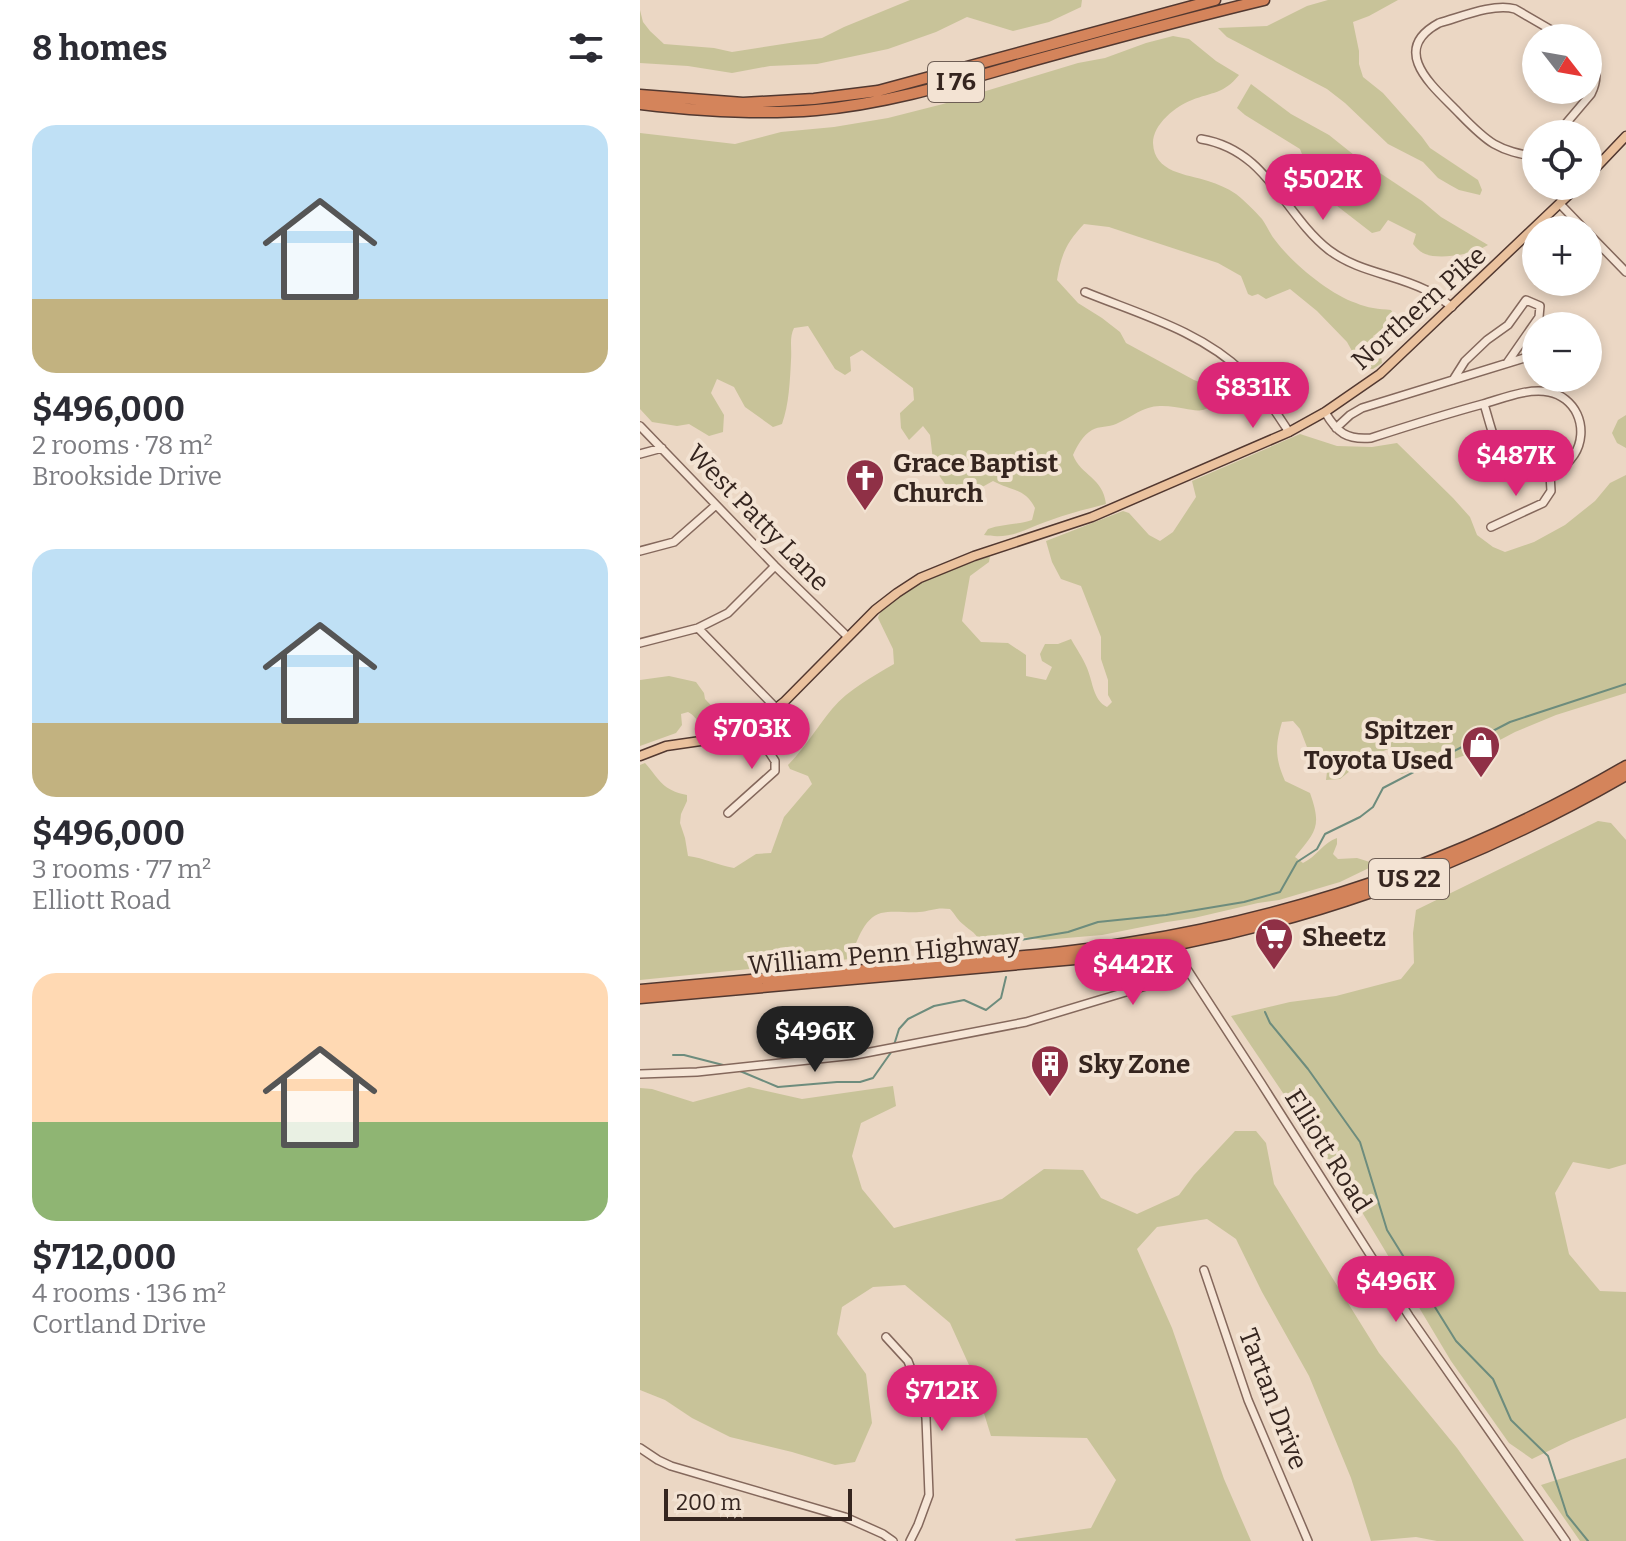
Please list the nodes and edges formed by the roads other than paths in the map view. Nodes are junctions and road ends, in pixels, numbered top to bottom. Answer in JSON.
{"nodes":[{"id":1,"x":1215,"y":0,"type":"edge"},
{"id":2,"x":1264,"y":0,"type":"edge"},
{"id":3,"x":1541,"y":24,"type":"edge"},
{"id":4,"x":640,"y":95,"type":"edge"},
{"id":5,"x":640,"y":104,"type":"edge"},
{"id":6,"x":1582,"y":104,"type":"edge"},
{"id":7,"x":1569,"y":120,"type":"edge"},
{"id":8,"x":1626,"y":136,"type":"edge"},
{"id":9,"x":1201,"y":139,"type":"dead end"},
{"id":10,"x":1522,"y":154,"type":"edge"},
{"id":11,"x":1602,"y":161,"type":"edge"},
{"id":12,"x":1564,"y":200,"type":"edge"},
{"id":13,"x":1560,"y":204,"type":"junction"},
{"id":14,"x":1572,"y":216,"type":"edge"},
{"id":15,"x":1602,"y":247,"type":"edge"},
{"id":16,"x":1626,"y":272,"type":"edge"},
{"id":17,"x":1085,"y":292,"type":"dead end"},
{"id":18,"x":1452,"y":307,"type":"junction"},
{"id":19,"x":1522,"y":359,"type":"edge"},
{"id":20,"x":1507,"y":363,"type":"junction"},
{"id":21,"x":1453,"y":380,"type":"junction"},
{"id":22,"x":1484,"y":404,"type":"junction"},
{"id":23,"x":1325,"y":412,"type":"junction"},
{"id":24,"x":640,"y":426,"type":"edge"},
{"id":25,"x":1336,"y":428,"type":"junction"},
{"id":26,"x":1289,"y":432,"type":"junction"},
{"id":27,"x":662,"y":448,"type":"junction"},
{"id":28,"x":640,"y":454,"type":"edge"},
{"id":29,"x":1550,"y":474,"type":"junction"},
{"id":30,"x":716,"y":505,"type":"junction"},
{"id":31,"x":1491,"y":527,"type":"dead end"},
{"id":32,"x":640,"y":551,"type":"edge"},
{"id":33,"x":775,"y":566,"type":"junction"},
{"id":34,"x":698,"y":628,"type":"junction"},
{"id":35,"x":848,"y":637,"type":"junction"},
{"id":36,"x":640,"y":643,"type":"edge"},
{"id":37,"x":777,"y":709,"type":"junction"},
{"id":38,"x":752,"y":726,"type":"junction"},
{"id":39,"x":640,"y":756,"type":"edge"},
{"id":40,"x":1626,"y":766,"type":"edge"},
{"id":41,"x":1626,"y":775,"type":"edge"},
{"id":42,"x":728,"y":813,"type":"dead end"},
{"id":43,"x":1177,"y":940,"type":"junction"},
{"id":44,"x":1189,"y":973,"type":"junction"},
{"id":45,"x":640,"y":990,"type":"edge"},
{"id":46,"x":640,"y":998,"type":"edge"},
{"id":47,"x":640,"y":1074,"type":"edge"},
{"id":48,"x":1204,"y":1270,"type":"dead end"},
{"id":49,"x":886,"y":1337,"type":"dead end"},
{"id":50,"x":640,"y":1448,"type":"edge"},
{"id":51,"x":893,"y":1541,"type":"edge"},
{"id":52,"x":910,"y":1541,"type":"edge"},
{"id":53,"x":1308,"y":1541,"type":"edge"},
{"id":54,"x":1566,"y":1541,"type":"edge"}],
"edges":[{"from":1,"to":4,"type":"highway","number":"I 76"},
{"from":2,"to":5,"type":"highway","number":"I 76"},
{"from":3,"to":10,"type":"street"},
{"from":6,"to":7,"type":"street"},
{"from":8,"to":11,"type":"main road"},
{"from":9,"to":18,"type":"street"},
{"from":12,"to":13,"type":"main road","name":"Northern Pike"},
{"from":13,"to":14,"type":"street"},
{"from":13,"to":18,"type":"main road","name":"Northern Pike"},
{"from":15,"to":16,"type":"street"},
{"from":17,"to":26,"type":"street"},
{"from":18,"to":23,"type":"main road","name":"Northern Pike"},
{"from":19,"to":20,"type":"street"},
{"from":20,"to":21,"type":"street"},
{"from":20,"to":21,"type":"street"},
{"from":21,"to":25,"type":"street"},
{"from":22,"to":25,"type":"street"},
{"from":22,"to":29,"type":"street"},
{"from":22,"to":29,"type":"street"},
{"from":23,"to":25,"type":"street"},
{"from":23,"to":26,"type":"main road","name":"Northern Pike"},
{"from":24,"to":27,"type":"street","name":"West Patty Lane"},
{"from":26,"to":35,"type":"main road","name":"Northern Pike"},
{"from":27,"to":28,"type":"street"},
{"from":27,"to":30,"type":"street","name":"West Patty Lane"},
{"from":29,"to":31,"type":"street"},
{"from":30,"to":32,"type":"street"},
{"from":30,"to":33,"type":"street","name":"West Patty Lane"},
{"from":33,"to":34,"type":"street"},
{"from":33,"to":35,"type":"street","name":"West Patty Lane"},
{"from":34,"to":36,"type":"street"},
{"from":34,"to":37,"type":"street"},
{"from":35,"to":37,"type":"main road","name":"Northern Pike"},
{"from":37,"to":38,"type":"main road","name":"Northern Pike"},
{"from":38,"to":39,"type":"main road","name":"Northern Pike"},
{"from":38,"to":42,"type":"street"},
{"from":40,"to":43,"type":"highway","name":"William Penn Highway","number":"US 22"},
{"from":41,"to":43,"type":"highway","name":"William Penn Highway","number":"US 22"},
{"from":43,"to":44,"type":"street","name":"Elliott Road"},
{"from":43,"to":45,"type":"highway","name":"William Penn Highway","number":"US 22"},
{"from":43,"to":46,"type":"highway","name":"William Penn Highway","number":"US 22"},
{"from":44,"to":47,"type":"street"},
{"from":44,"to":54,"type":"street","name":"Elliott Road"},
{"from":48,"to":53,"type":"street","name":"Tartan Drive"},
{"from":49,"to":52,"type":"street"},
{"from":50,"to":51,"type":"street"}]}
